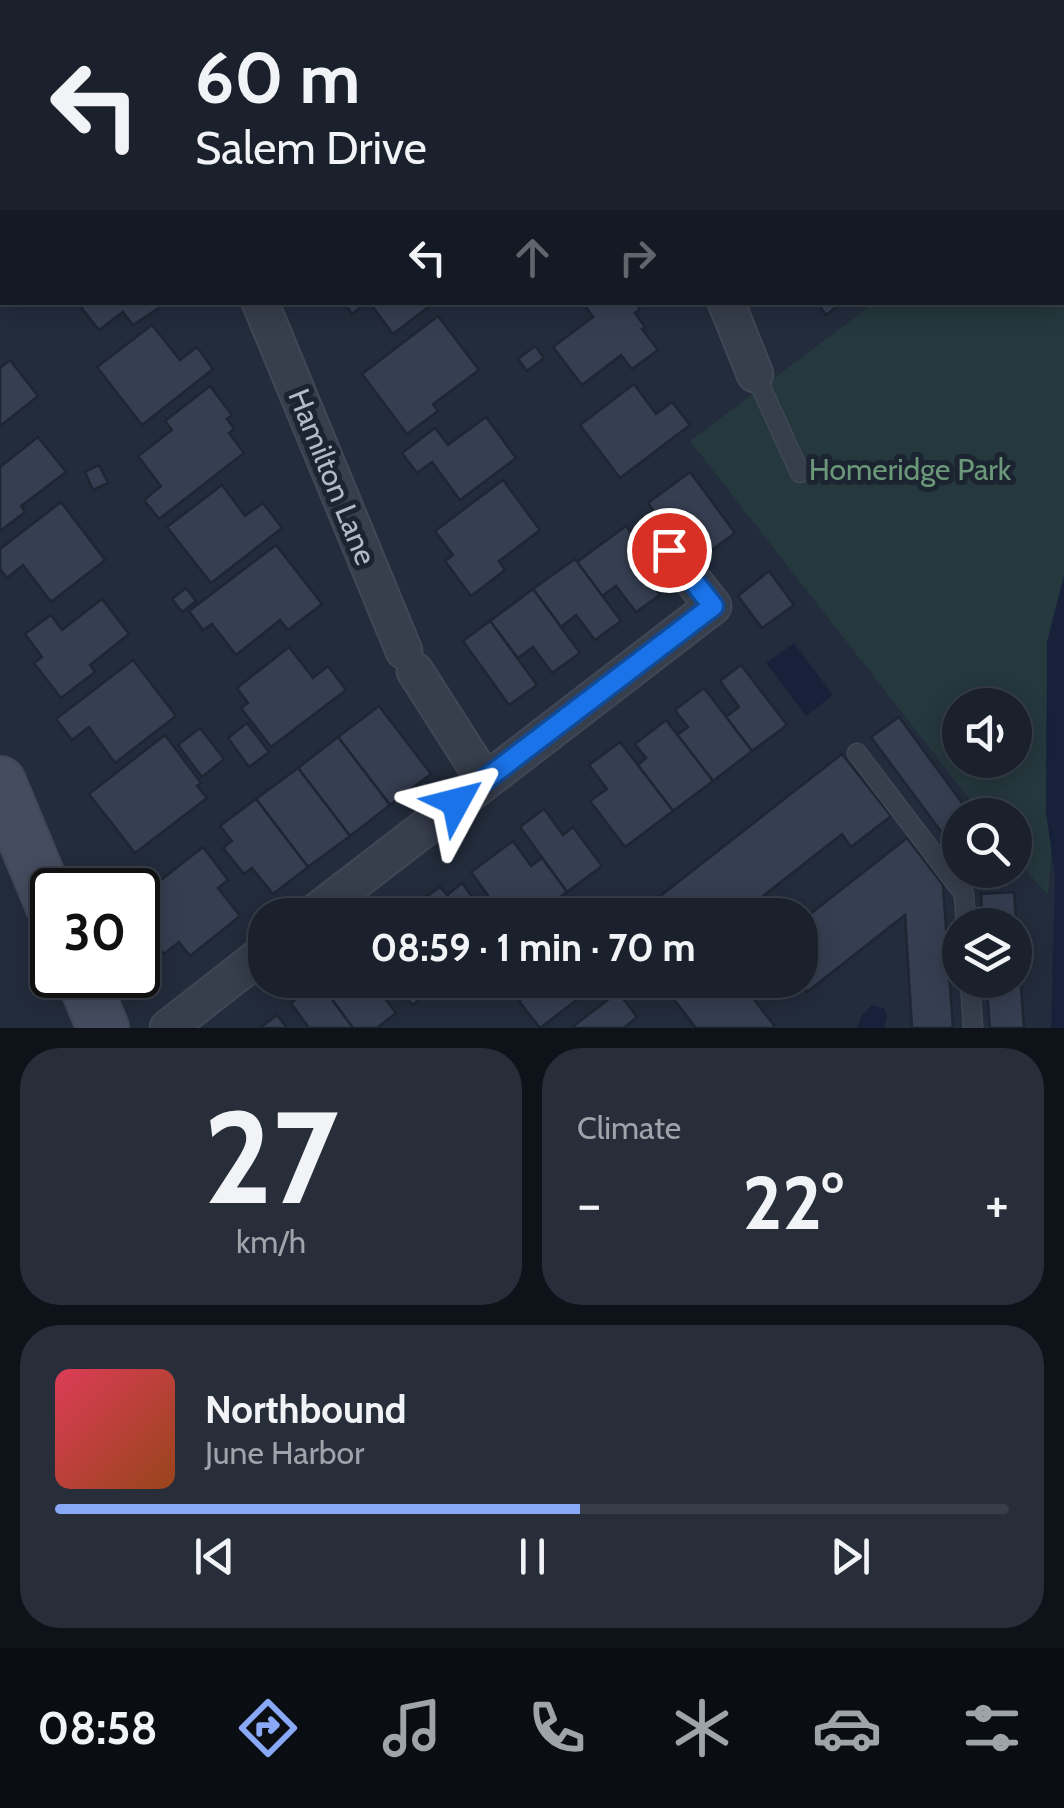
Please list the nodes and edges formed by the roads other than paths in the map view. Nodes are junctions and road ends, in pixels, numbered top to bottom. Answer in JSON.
{"nodes":[{"id":1,"x":261,"y":305,"type":"edge"},
{"id":2,"x":727,"y":305,"type":"edge"},
{"id":3,"x":755,"y":374,"type":"joint"},
{"id":4,"x":800,"y":473,"type":"dead end"},
{"id":5,"x":669,"y":550,"type":"dead end"},
{"id":6,"x":857,"y":752,"type":"dead end"},
{"id":7,"x":484,"y":779,"type":"junction"},
{"id":8,"x":0,"y":782,"type":"edge"},
{"id":9,"x":36,"y":868,"type":"edge"},
{"id":10,"x":334,"y":898,"type":"edge"},
{"id":11,"x":965,"y":908,"type":"edge"},
{"id":12,"x":248,"y":965,"type":"edge"},
{"id":13,"x":91,"y":998,"type":"edge"},
{"id":14,"x":971,"y":998,"type":"edge"},
{"id":15,"x":103,"y":1028,"type":"edge"},
{"id":16,"x":168,"y":1028,"type":"edge"},
{"id":17,"x":973,"y":1028,"type":"edge"}],
"edges":[{"from":1,"to":7,"type":"street","name":"Hamilton Lane"},
{"from":2,"to":3,"type":"street"},
{"from":3,"to":4,"type":"lane"},
{"from":5,"to":7,"type":"street"},
{"from":6,"to":11,"type":"lane"},
{"from":7,"to":10,"type":"street"},
{"from":8,"to":9,"type":"street"},
{"from":12,"to":16,"type":"street"},
{"from":13,"to":15,"type":"street"},
{"from":14,"to":17,"type":"lane"}]}
